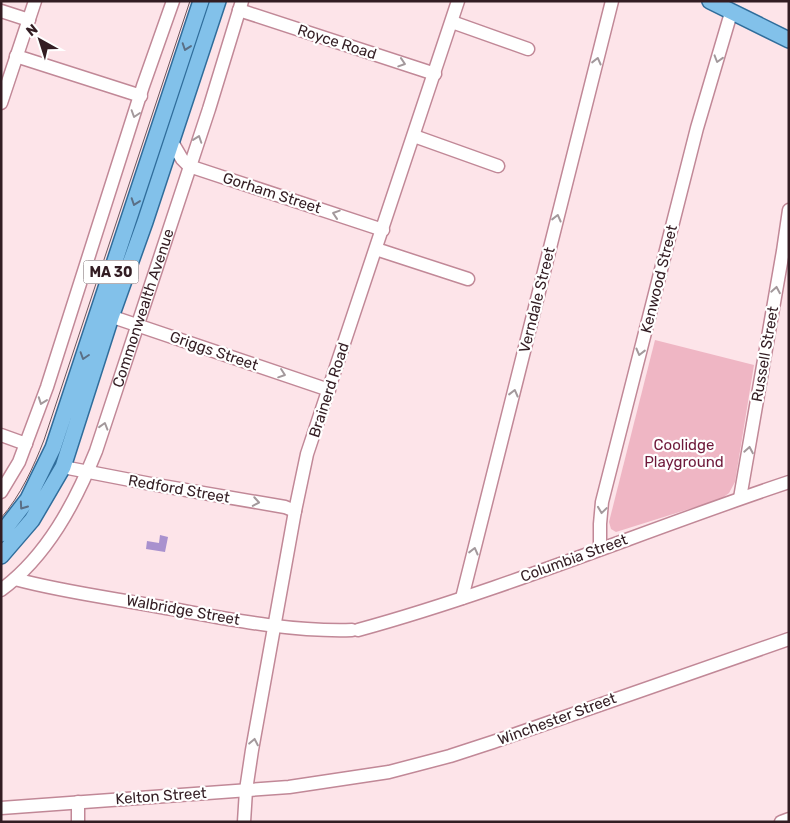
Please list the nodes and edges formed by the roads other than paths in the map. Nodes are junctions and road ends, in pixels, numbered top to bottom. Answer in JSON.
{"nodes":[{"id":1,"x":35,"y":1,"type":"edge"},
{"id":2,"x":173,"y":1,"type":"edge"},
{"id":3,"x":201,"y":1,"type":"edge"},
{"id":4,"x":218,"y":1,"type":"edge"},
{"id":5,"x":458,"y":1,"type":"edge"},
{"id":6,"x":612,"y":1,"type":"edge"},
{"id":7,"x":710,"y":1,"type":"edge"},
{"id":8,"x":240,"y":6,"type":"edge"},
{"id":9,"x":1,"y":11,"type":"edge"},
{"id":10,"x":731,"y":13,"type":"junction"},
{"id":11,"x":28,"y":20,"type":"junction"},
{"id":12,"x":452,"y":22,"type":"junction"},
{"id":13,"x":789,"y":40,"type":"edge"},
{"id":14,"x":528,"y":49,"type":"dead end"},
{"id":15,"x":16,"y":56,"type":"junction"},
{"id":16,"x":434,"y":74,"type":"junction"},
{"id":17,"x":141,"y":96,"type":"junction"},
{"id":18,"x":1,"y":102,"type":"edge"},
{"id":19,"x":414,"y":136,"type":"junction"},
{"id":20,"x":172,"y":142,"type":"junction"},
{"id":21,"x":189,"y":166,"type":"junction"},
{"id":22,"x":498,"y":166,"type":"dead end"},
{"id":23,"x":789,"y":210,"type":"edge"},
{"id":24,"x":383,"y":230,"type":"junction"},
{"id":25,"x":376,"y":249,"type":"junction"},
{"id":26,"x":468,"y":279,"type":"dead end"},
{"id":27,"x":105,"y":314,"type":"junction"},
{"id":28,"x":137,"y":325,"type":"junction"},
{"id":29,"x":329,"y":390,"type":"junction"},
{"id":30,"x":1,"y":435,"type":"edge"},
{"id":31,"x":26,"y":444,"type":"junction"},
{"id":32,"x":63,"y":467,"type":"junction"},
{"id":33,"x":88,"y":472,"type":"junction"},
{"id":34,"x":789,"y":482,"type":"edge"},
{"id":35,"x":1,"y":492,"type":"edge"},
{"id":36,"x":740,"y":498,"type":"junction"},
{"id":37,"x":295,"y":511,"type":"junction"},
{"id":38,"x":1,"y":534,"type":"edge"},
{"id":39,"x":600,"y":549,"type":"junction"},
{"id":40,"x":1,"y":556,"type":"edge"},
{"id":41,"x":15,"y":579,"type":"junction"},
{"id":42,"x":1,"y":590,"type":"edge"},
{"id":43,"x":462,"y":598,"type":"junction"},
{"id":44,"x":275,"y":626,"type":"junction"},
{"id":45,"x":355,"y":630,"type":"joint"},
{"id":46,"x":789,"y":639,"type":"edge"},
{"id":47,"x":320,"y":782,"type":"joint"},
{"id":48,"x":246,"y":790,"type":"junction"},
{"id":49,"x":78,"y":802,"type":"junction"},
{"id":50,"x":1,"y":808,"type":"edge"},
{"id":51,"x":789,"y":819,"type":"edge"},
{"id":52,"x":78,"y":822,"type":"edge"},
{"id":53,"x":244,"y":822,"type":"edge"},
{"id":54,"x":781,"y":822,"type":"edge"}],
"edges":[{"from":1,"to":11,"type":"street"},
{"from":2,"to":17,"type":"street"},
{"from":3,"to":27,"type":"main road","name":"Commonwealth Avenue","number":"MA 30","one_way":true},
{"from":4,"to":20,"type":"main road","name":"Commonwealth Avenue","number":"MA 30"},
{"from":5,"to":12,"type":"street","name":"Brainerd Road"},
{"from":43,"to":6,"type":"street","name":"Verndale Street","one_way":true},
{"from":7,"to":10,"type":"main road"},
{"from":8,"to":16,"type":"street","name":"Royce Road","one_way":true},
{"from":21,"to":8,"type":"street","name":"Commonwealth Avenue","one_way":true},
{"from":9,"to":11,"type":"street"},
{"from":10,"to":13,"type":"main road"},
{"from":10,"to":39,"type":"street","name":"Kenwood Street","one_way":true},
{"from":11,"to":15,"type":"street"},
{"from":12,"to":14,"type":"street"},
{"from":12,"to":16,"type":"street","name":"Brainerd Road"},
{"from":15,"to":17,"type":"street"},
{"from":15,"to":18,"type":"street"},
{"from":16,"to":19,"type":"street","name":"Brainerd Road"},
{"from":17,"to":31,"type":"street","one_way":true},
{"from":19,"to":22,"type":"street"},
{"from":19,"to":24,"type":"street","name":"Brainerd Road"},
{"from":20,"to":21,"type":"street"},
{"from":20,"to":27,"type":"main road","name":"Commonwealth Avenue","number":"MA 30"},
{"from":24,"to":21,"type":"street","name":"Gorham Street","one_way":true},
{"from":21,"to":28,"type":"street","name":"Commonwealth Avenue"},
{"from":36,"to":23,"type":"street","name":"Russell Street","one_way":true},
{"from":24,"to":25,"type":"street","name":"Brainerd Road"},
{"from":25,"to":26,"type":"street"},
{"from":25,"to":29,"type":"street","name":"Brainerd Road"},
{"from":27,"to":28,"type":"street","name":"Griggs Street"},
{"from":27,"to":32,"type":"main road","name":"Commonwealth Avenue","number":"MA 30"},
{"from":27,"to":38,"type":"main road","name":"Commonwealth Avenue","number":"MA 30","one_way":true},
{"from":28,"to":29,"type":"street","name":"Griggs Street","one_way":true},
{"from":33,"to":28,"type":"street","name":"Commonwealth Avenue","one_way":true},
{"from":29,"to":37,"type":"street","name":"Brainerd Road"},
{"from":30,"to":31,"type":"street"},
{"from":31,"to":35,"type":"street"},
{"from":32,"to":33,"type":"street","name":"Redford Street"},
{"from":32,"to":40,"type":"main road","name":"Commonwealth Avenue","number":"MA 30"},
{"from":33,"to":37,"type":"street","name":"Redford Street","one_way":true},
{"from":33,"to":41,"type":"street","name":"Commonwealth Avenue"},
{"from":34,"to":36,"type":"street","name":"Columbia Street"},
{"from":36,"to":39,"type":"street","name":"Columbia Street"},
{"from":37,"to":44,"type":"street","name":"Brainerd Road"},
{"from":39,"to":43,"type":"street","name":"Columbia Street"},
{"from":41,"to":42,"type":"street","name":"Commonwealth Avenue"},
{"from":41,"to":44,"type":"street","name":"Walbridge Street"},
{"from":43,"to":45,"type":"street","name":"Columbia Street"},
{"from":44,"to":45,"type":"street","name":"Walbridge Street"},
{"from":48,"to":44,"type":"street","name":"Brainerd Road","one_way":true},
{"from":46,"to":47,"type":"street","name":"Winchester Street"},
{"from":47,"to":48,"type":"street","name":"Kelton Street"},
{"from":48,"to":49,"type":"street","name":"Kelton Street"},
{"from":48,"to":53,"type":"street","name":"Brainerd Road"},
{"from":49,"to":50,"type":"street","name":"Kelton Street"},
{"from":49,"to":52,"type":"street"},
{"from":51,"to":54,"type":"street"}]}
